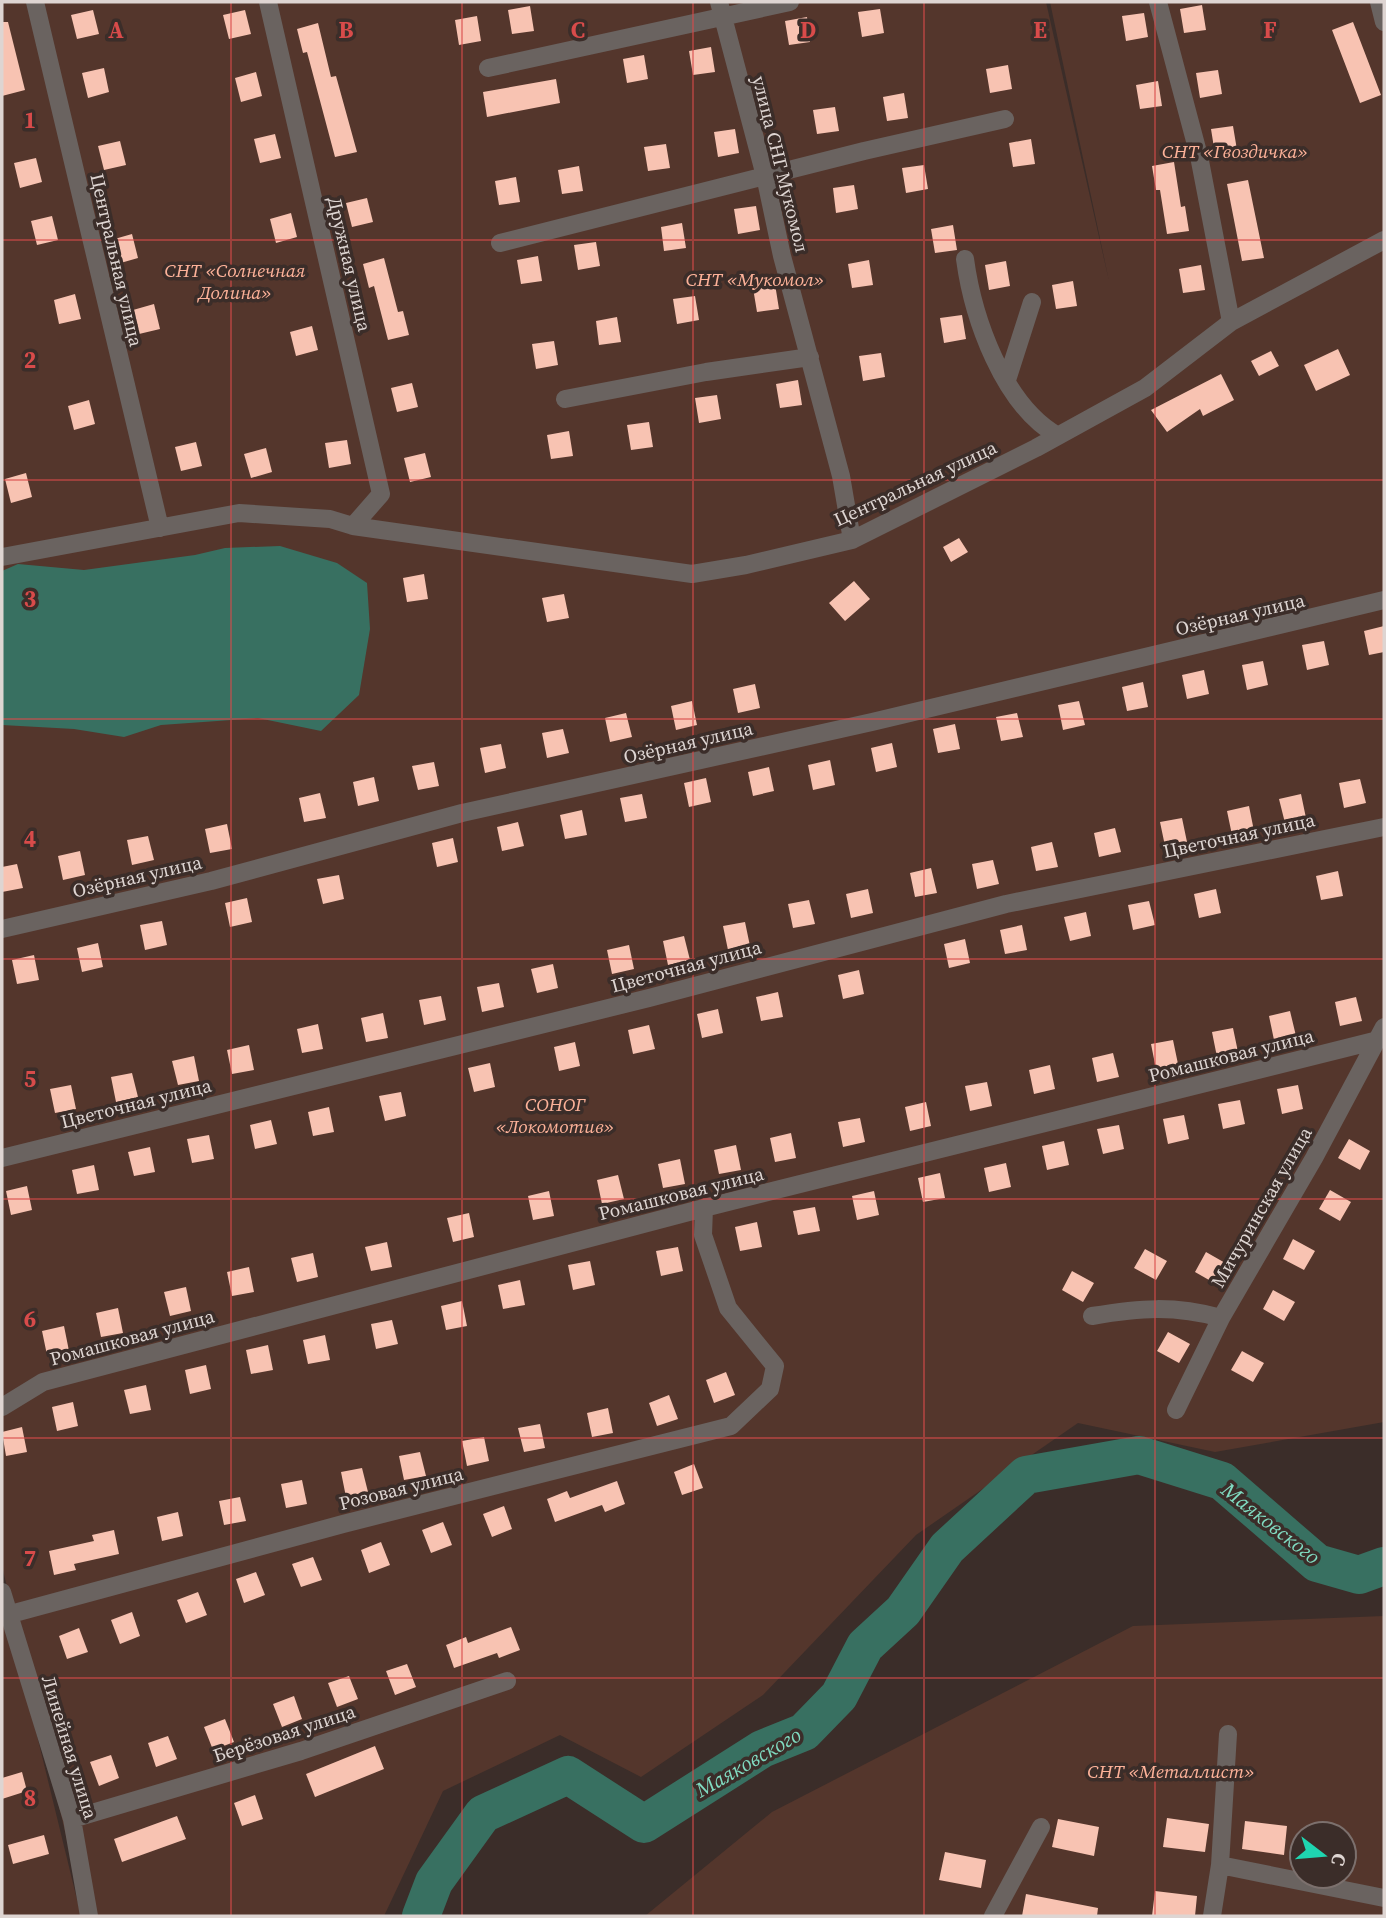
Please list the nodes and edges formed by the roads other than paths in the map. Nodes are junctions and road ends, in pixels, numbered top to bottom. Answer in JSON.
{"nodes":[{"id":1,"x":35,"y":2,"type":"edge"},
{"id":2,"x":268,"y":2,"type":"edge"},
{"id":3,"x":790,"y":2,"type":"edge"},
{"id":4,"x":1158,"y":2,"type":"edge"},
{"id":5,"x":1379,"y":2,"type":"edge"},
{"id":6,"x":721,"y":10,"type":"edge"},
{"id":7,"x":1384,"y":22,"type":"edge"},
{"id":8,"x":488,"y":68,"type":"dead end"},
{"id":9,"x":1005,"y":120,"type":"dead end"},
{"id":10,"x":765,"y":176,"type":"junction"},
{"id":11,"x":1384,"y":240,"type":"edge"},
{"id":12,"x":500,"y":243,"type":"dead end"},
{"id":13,"x":965,"y":258,"type":"dead end"},
{"id":14,"x":1032,"y":302,"type":"dead end"},
{"id":15,"x":1231,"y":321,"type":"junction"},
{"id":16,"x":810,"y":357,"type":"junction"},
{"id":17,"x":1007,"y":380,"type":"junction"},
{"id":18,"x":565,"y":399,"type":"dead end"},
{"id":19,"x":1058,"y":436,"type":"junction"},
{"id":20,"x":354,"y":526,"type":"junction"},
{"id":21,"x":160,"y":528,"type":"junction"},
{"id":22,"x":852,"y":540,"type":"junction"},
{"id":23,"x":2,"y":557,"type":"edge"},
{"id":24,"x":1384,"y":600,"type":"edge"},
{"id":25,"x":1384,"y":827,"type":"edge"},
{"id":26,"x":2,"y":929,"type":"edge"},
{"id":27,"x":1381,"y":1034,"type":"edge"},
{"id":28,"x":2,"y":1158,"type":"edge"},
{"id":29,"x":704,"y":1208,"type":"junction"},
{"id":30,"x":1092,"y":1315,"type":"dead end"},
{"id":31,"x":1221,"y":1318,"type":"junction"},
{"id":32,"x":2,"y":1407,"type":"edge"},
{"id":33,"x":1176,"y":1410,"type":"dead end"},
{"id":34,"x":2,"y":1592,"type":"edge"},
{"id":35,"x":7,"y":1615,"type":"junction"},
{"id":36,"x":507,"y":1681,"type":"dead end"},
{"id":37,"x":1228,"y":1734,"type":"dead end"},
{"id":38,"x":72,"y":1819,"type":"junction"},
{"id":39,"x":1041,"y":1827,"type":"dead end"},
{"id":40,"x":1220,"y":1866,"type":"junction"},
{"id":41,"x":1384,"y":1898,"type":"edge"},
{"id":42,"x":89,"y":1916,"type":"edge"},
{"id":43,"x":993,"y":1916,"type":"edge"},
{"id":44,"x":1212,"y":1916,"type":"edge"}],
"edges":[{"from":1,"to":21,"type":"street","name":"Центральная улица"},
{"from":2,"to":20,"type":"street","name":"Дружная улица"},
{"from":3,"to":6,"type":"street"},
{"from":4,"to":15,"type":"street"},
{"from":5,"to":7,"type":"street"},
{"from":6,"to":8,"type":"street"},
{"from":6,"to":10,"type":"street","name":"улица СНГ Мукомол"},
{"from":9,"to":10,"type":"street"},
{"from":10,"to":12,"type":"street"},
{"from":10,"to":16,"type":"street","name":"улица СНГ Мукомол"},
{"from":11,"to":15,"type":"street","name":"Центральная улица"},
{"from":13,"to":17,"type":"street"},
{"from":14,"to":17,"type":"street"},
{"from":15,"to":19,"type":"street","name":"Центральная улица"},
{"from":16,"to":18,"type":"street"},
{"from":16,"to":22,"type":"street","name":"улица СНГ Мукомол"},
{"from":17,"to":19,"type":"street"},
{"from":19,"to":22,"type":"street","name":"Центральная улица"},
{"from":20,"to":21,"type":"street","name":"Центральная улица"},
{"from":20,"to":22,"type":"street","name":"Центральная улица"},
{"from":21,"to":23,"type":"street","name":"Центральная улица"},
{"from":24,"to":26,"type":"street","name":"Озёрная улица"},
{"from":25,"to":28,"type":"street","name":"Цветочная улица"},
{"from":27,"to":29,"type":"street","name":"Ромашковая улица"},
{"from":27,"to":31,"type":"street","name":"Мичуринская улица"},
{"from":29,"to":32,"type":"street","name":"Ромашковая улица"},
{"from":29,"to":35,"type":"street","name":"Розовая улица"},
{"from":30,"to":31,"type":"street"},
{"from":31,"to":33,"type":"street","name":"Мичуринская улица"},
{"from":34,"to":35,"type":"street","name":"Линейная улица"},
{"from":35,"to":38,"type":"street","name":"Линейная улица"},
{"from":36,"to":38,"type":"street","name":"Берёзовая улица"},
{"from":37,"to":40,"type":"street"},
{"from":38,"to":42,"type":"street","name":"Линейная улица"},
{"from":39,"to":43,"type":"street"},
{"from":40,"to":41,"type":"street"},
{"from":40,"to":44,"type":"street"}]}
